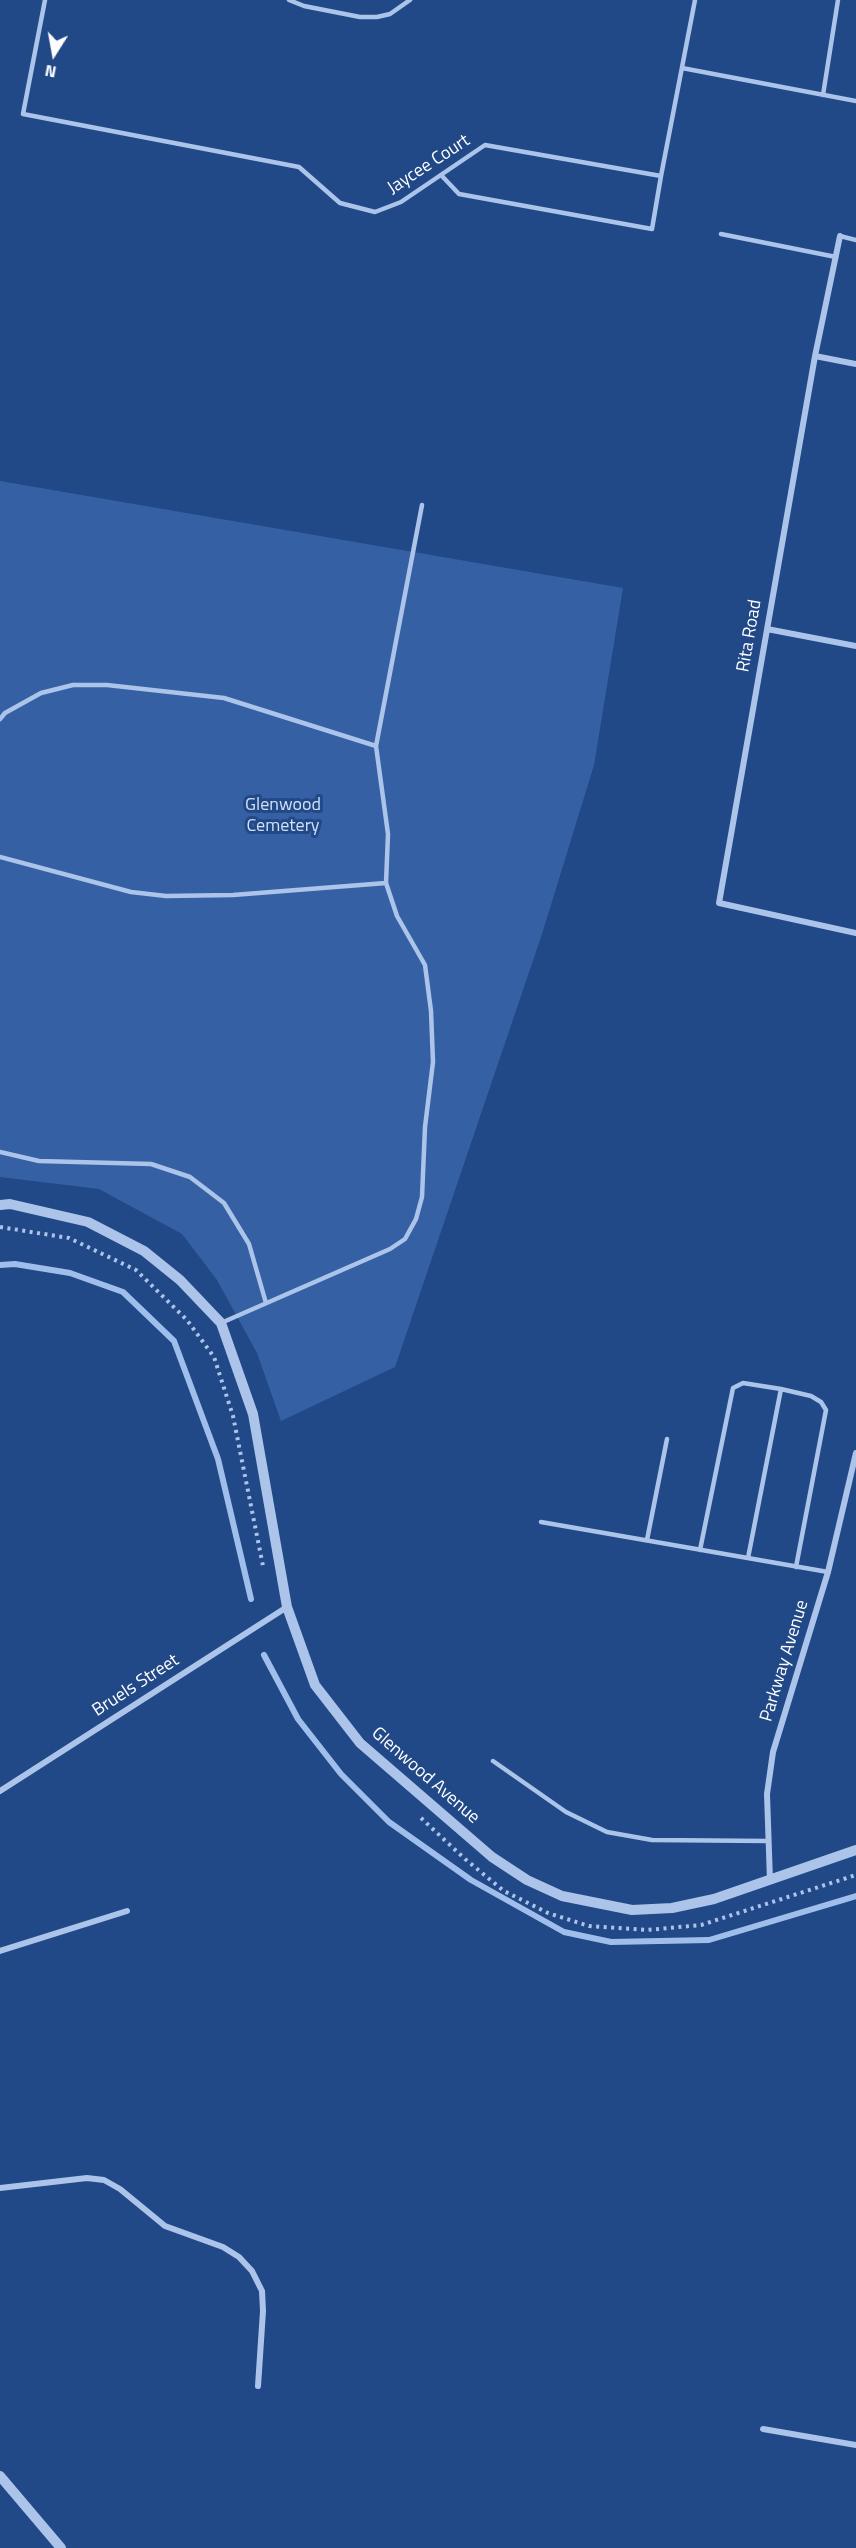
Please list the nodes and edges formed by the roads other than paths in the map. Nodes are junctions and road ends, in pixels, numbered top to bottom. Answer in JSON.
{"nodes":[{"id":1,"x":45,"y":0,"type":"edge"},
{"id":2,"x":290,"y":0,"type":"edge"},
{"id":3,"x":410,"y":0,"type":"edge"},
{"id":4,"x":695,"y":0,"type":"edge"},
{"id":5,"x":838,"y":0,"type":"edge"},
{"id":6,"x":682,"y":68,"type":"junction"},
{"id":7,"x":823,"y":95,"type":"junction"},
{"id":8,"x":856,"y":101,"type":"edge"},
{"id":9,"x":441,"y":175,"type":"junction"},
{"id":10,"x":661,"y":176,"type":"junction"},
{"id":11,"x":721,"y":234,"type":"dead end"},
{"id":12,"x":840,"y":236,"type":"joint"},
{"id":13,"x":856,"y":240,"type":"edge"},
{"id":14,"x":836,"y":257,"type":"junction"},
{"id":15,"x":815,"y":356,"type":"junction"},
{"id":16,"x":856,"y":364,"type":"edge"},
{"id":17,"x":422,"y":505,"type":"dead end"},
{"id":18,"x":767,"y":629,"type":"junction"},
{"id":19,"x":856,"y":646,"type":"edge"},
{"id":20,"x":0,"y":719,"type":"edge"},
{"id":21,"x":376,"y":746,"type":"junction"},
{"id":22,"x":0,"y":857,"type":"edge"},
{"id":23,"x":386,"y":883,"type":"junction"},
{"id":24,"x":856,"y":933,"type":"edge"},
{"id":25,"x":0,"y":1152,"type":"edge"},
{"id":26,"x":0,"y":1205,"type":"edge"},
{"id":27,"x":266,"y":1303,"type":"junction"},
{"id":28,"x":221,"y":1323,"type":"junction"},
{"id":29,"x":781,"y":1389,"type":"junction"},
{"id":30,"x":667,"y":1439,"type":"dead end"},
{"id":31,"x":856,"y":1453,"type":"edge"},
{"id":32,"x":541,"y":1522,"type":"dead end"},
{"id":33,"x":647,"y":1540,"type":"junction"},
{"id":34,"x":700,"y":1550,"type":"junction"},
{"id":35,"x":748,"y":1558,"type":"junction"},
{"id":36,"x":796,"y":1567,"type":"junction"},
{"id":37,"x":828,"y":1572,"type":"junction"},
{"id":38,"x":287,"y":1607,"type":"junction"},
{"id":39,"x":493,"y":1761,"type":"dead end"},
{"id":40,"x":0,"y":1791,"type":"edge"},
{"id":41,"x":768,"y":1841,"type":"junction"},
{"id":42,"x":856,"y":1850,"type":"edge"},
{"id":43,"x":770,"y":1881,"type":"junction"},
{"id":44,"x":127,"y":1911,"type":"dead end"},
{"id":45,"x":0,"y":1951,"type":"edge"},
{"id":46,"x":0,"y":2188,"type":"edge"},
{"id":47,"x":258,"y":2386,"type":"dead end"},
{"id":48,"x":763,"y":2429,"type":"dead end"},
{"id":49,"x":856,"y":2445,"type":"edge"},
{"id":50,"x":0,"y":2476,"type":"edge"},
{"id":51,"x":61,"y":2548,"type":"edge"}],
"edges":[{"from":1,"to":9,"type":"lane","name":"Jaycee Court"},
{"from":2,"to":3,"type":"lane"},
{"from":4,"to":6,"type":"lane"},
{"from":5,"to":7,"type":"lane"},
{"from":6,"to":7,"type":"lane"},
{"from":6,"to":10,"type":"lane"},
{"from":7,"to":8,"type":"lane"},
{"from":9,"to":10,"type":"lane","name":"Jaycee Court"},
{"from":9,"to":10,"type":"lane"},
{"from":11,"to":14,"type":"lane"},
{"from":12,"to":13,"type":"lane"},
{"from":12,"to":14,"type":"street","name":"Rita Road"},
{"from":14,"to":15,"type":"street","name":"Rita Road"},
{"from":15,"to":16,"type":"street"},
{"from":15,"to":18,"type":"street","name":"Rita Road"},
{"from":17,"to":21,"type":"lane"},
{"from":18,"to":19,"type":"street"},
{"from":18,"to":24,"type":"street","name":"Rita Road"},
{"from":20,"to":21,"type":"lane"},
{"from":21,"to":23,"type":"lane"},
{"from":22,"to":23,"type":"lane"},
{"from":23,"to":27,"type":"lane"},
{"from":25,"to":27,"type":"lane"},
{"from":26,"to":28,"type":"street","name":"Glenwood Avenue"},
{"from":27,"to":28,"type":"lane"},
{"from":28,"to":38,"type":"street","name":"Glenwood Avenue"},
{"from":29,"to":34,"type":"lane"},
{"from":29,"to":35,"type":"lane"},
{"from":29,"to":36,"type":"lane"},
{"from":30,"to":33,"type":"lane"},
{"from":31,"to":37,"type":"street","name":"Parkway Avenue"},
{"from":32,"to":33,"type":"lane"},
{"from":33,"to":34,"type":"lane"},
{"from":34,"to":35,"type":"lane"},
{"from":35,"to":36,"type":"lane"},
{"from":36,"to":37,"type":"lane"},
{"from":37,"to":41,"type":"street","name":"Parkway Avenue"},
{"from":38,"to":40,"type":"street","name":"Bruels Street"},
{"from":38,"to":43,"type":"street","name":"Glenwood Avenue"},
{"from":39,"to":41,"type":"lane"},
{"from":41,"to":43,"type":"street","name":"Parkway Avenue"},
{"from":42,"to":43,"type":"street","name":"Glenwood Avenue"},
{"from":44,"to":45,"type":"street"},
{"from":46,"to":47,"type":"street"},
{"from":48,"to":49,"type":"street"},
{"from":50,"to":51,"type":"street"}]}
